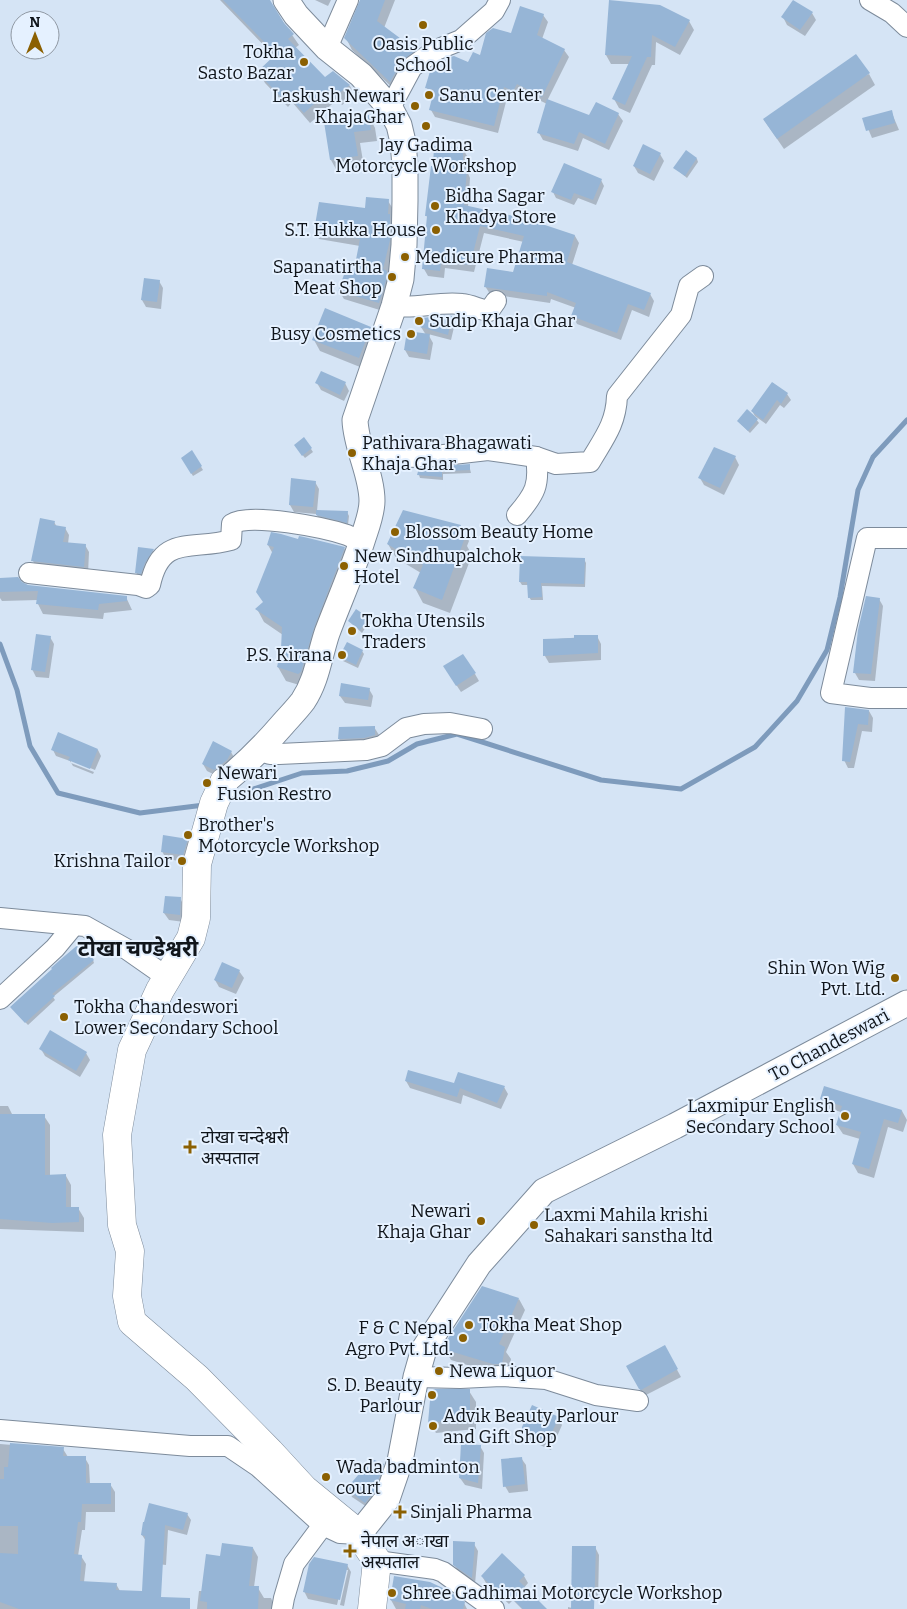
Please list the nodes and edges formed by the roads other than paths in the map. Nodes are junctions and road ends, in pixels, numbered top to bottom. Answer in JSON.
{"nodes":[{"id":1,"x":286,"y":0,"type":"edge"},
{"id":2,"x":348,"y":0,"type":"edge"},
{"id":3,"x":500,"y":0,"type":"edge"},
{"id":4,"x":870,"y":0,"type":"edge"},
{"id":5,"x":907,"y":27,"type":"edge"},
{"id":6,"x":327,"y":48,"type":"junction"},
{"id":7,"x":390,"y":108,"type":"junction"},
{"id":8,"x":703,"y":276,"type":"dead end"},
{"id":9,"x":496,"y":301,"type":"dead end"},
{"id":10,"x":394,"y":306,"type":"junction"},
{"id":11,"x":536,"y":457,"type":"junction"},
{"id":12,"x":364,"y":463,"type":"junction"},
{"id":13,"x":518,"y":515,"type":"dead end"},
{"id":14,"x":907,"y":538,"type":"edge"},
{"id":15,"x":361,"y":542,"type":"junction"},
{"id":16,"x":30,"y":573,"type":"dead end"},
{"id":17,"x":907,"y":698,"type":"edge"},
{"id":18,"x":482,"y":729,"type":"dead end"},
{"id":19,"x":260,"y":751,"type":"junction"},
{"id":20,"x":224,"y":782,"type":"joint"},
{"id":21,"x":0,"y":918,"type":"edge"},
{"id":22,"x":74,"y":925,"type":"junction"},
{"id":23,"x":168,"y":978,"type":"junction"},
{"id":24,"x":0,"y":999,"type":"edge"},
{"id":25,"x":907,"y":1003,"type":"edge"},
{"id":26,"x":416,"y":1377,"type":"junction"},
{"id":27,"x":638,"y":1402,"type":"dead end"},
{"id":28,"x":0,"y":1430,"type":"edge"},
{"id":29,"x":323,"y":1525,"type":"junction"},
{"id":30,"x":359,"y":1534,"type":"junction"},
{"id":31,"x":377,"y":1561,"type":"junction"},
{"id":32,"x":282,"y":1609,"type":"edge"},
{"id":33,"x":372,"y":1609,"type":"edge"},
{"id":34,"x":494,"y":1609,"type":"edge"}],
"edges":[{"from":1,"to":6,"type":"street"},
{"from":2,"to":6,"type":"street"},
{"from":3,"to":7,"type":"street"},
{"from":4,"to":5,"type":"street"},
{"from":6,"to":7,"type":"street"},
{"from":7,"to":10,"type":"street"},
{"from":8,"to":11,"type":"street"},
{"from":9,"to":10,"type":"street"},
{"from":10,"to":12,"type":"street"},
{"from":11,"to":12,"type":"street"},
{"from":11,"to":13,"type":"street"},
{"from":12,"to":15,"type":"street"},
{"from":14,"to":17,"type":"street"},
{"from":15,"to":16,"type":"street"},
{"from":15,"to":19,"type":"street"},
{"from":18,"to":19,"type":"street"},
{"from":19,"to":20,"type":"street"},
{"from":20,"to":23,"type":"main road"},
{"from":21,"to":22,"type":"street"},
{"from":22,"to":23,"type":"street"},
{"from":22,"to":24,"type":"street"},
{"from":23,"to":30,"type":"main road"},
{"from":25,"to":26,"type":"street","name":"To Chandeswari"},
{"from":26,"to":27,"type":"street"},
{"from":26,"to":30,"type":"street","name":"To Chandeswari"},
{"from":28,"to":29,"type":"street"},
{"from":29,"to":30,"type":"street"},
{"from":29,"to":32,"type":"street"},
{"from":30,"to":31,"type":"main road"},
{"from":31,"to":33,"type":"main road"},
{"from":31,"to":34,"type":"street"}]}
